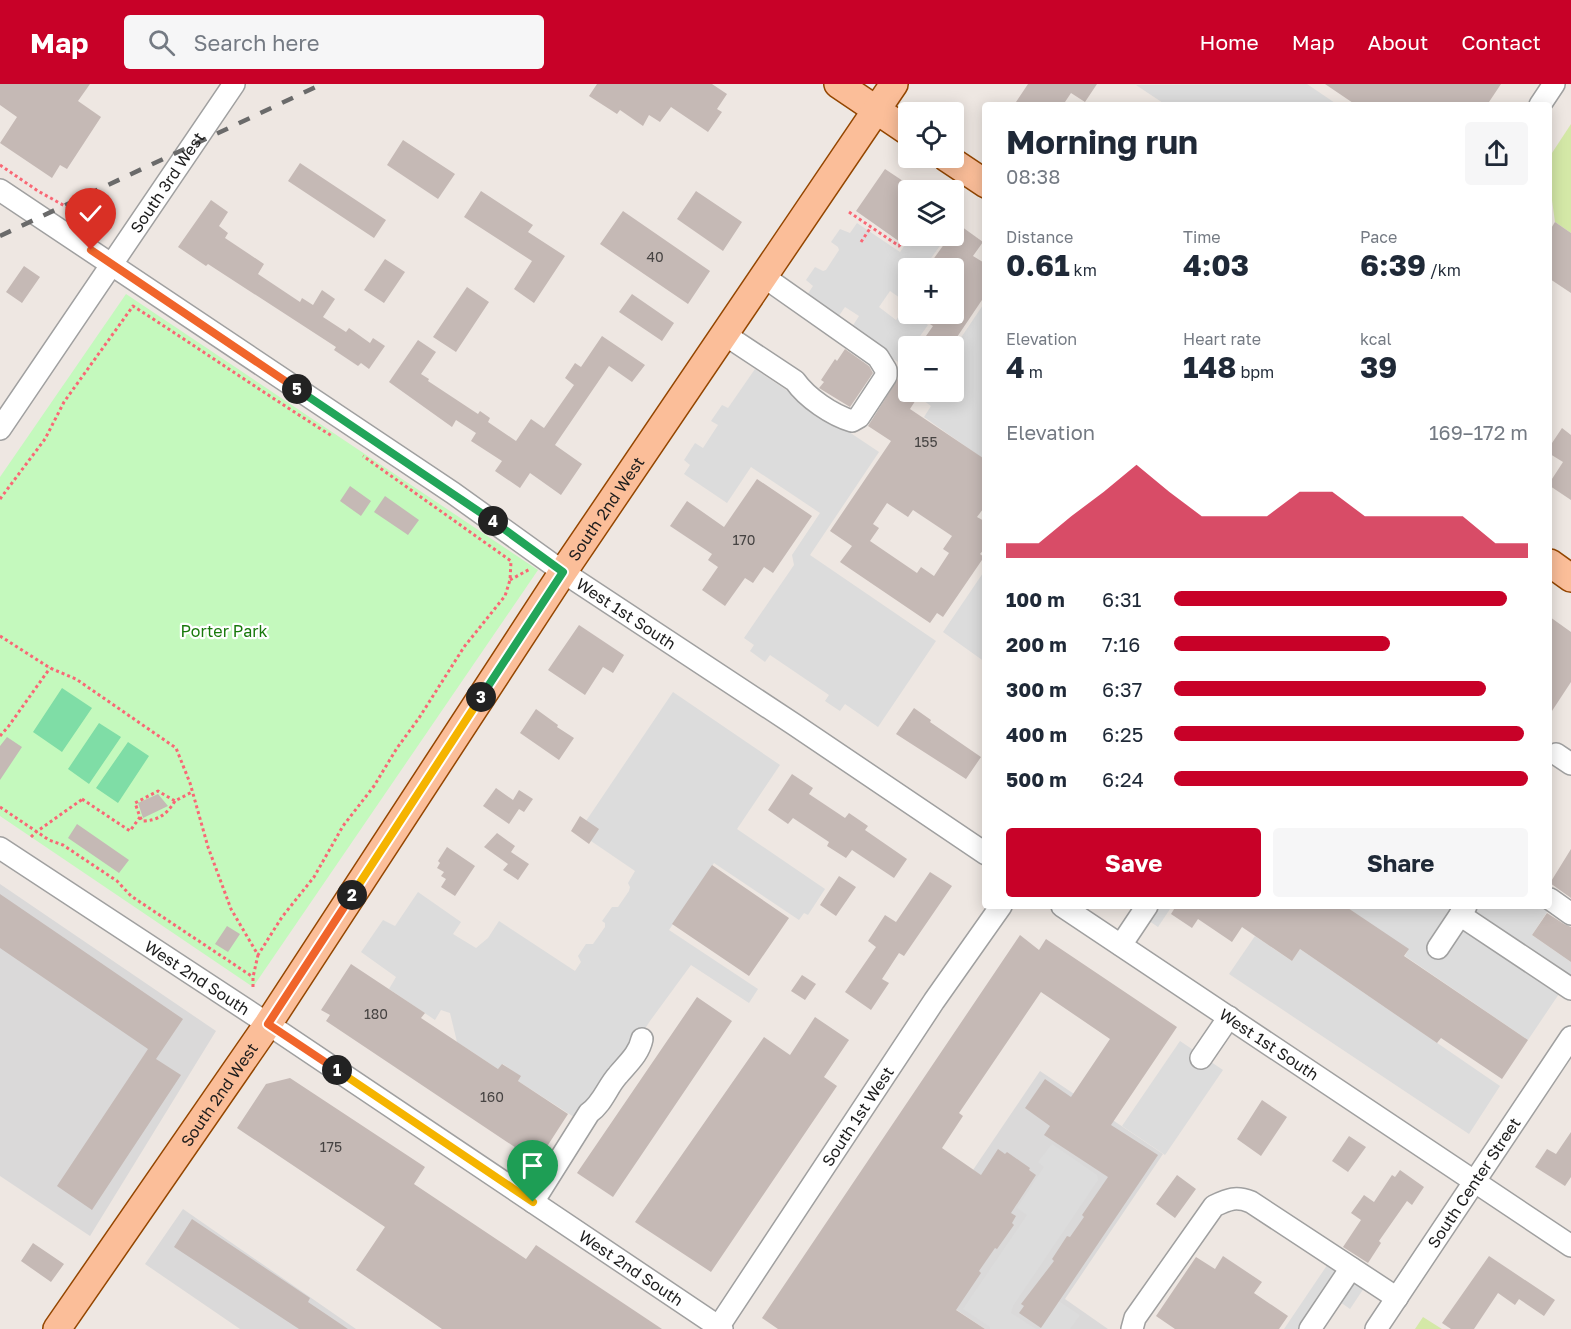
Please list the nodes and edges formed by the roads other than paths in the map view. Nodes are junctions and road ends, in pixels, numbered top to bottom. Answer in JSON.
{"nodes":[{"id":1,"x":234,"y":84,"type":"edge"},
{"id":2,"x":838,"y":84,"type":"edge"},
{"id":3,"x":894,"y":84,"type":"edge"},
{"id":4,"x":1554,"y":84,"type":"edge"},
{"id":5,"x":1542,"y":102,"type":"edge"},
{"id":6,"x":876,"y":110,"type":"junction"},
{"id":7,"x":898,"y":125,"type":"edge"},
{"id":8,"x":962,"y":168,"type":"edge"},
{"id":9,"x":982,"y":181,"type":"edge"},
{"id":10,"x":0,"y":190,"type":"edge"},
{"id":11,"x":112,"y":264,"type":"junction"},
{"id":12,"x":763,"y":276,"type":"junction"},
{"id":13,"x":724,"y":334,"type":"junction"},
{"id":14,"x":0,"y":429,"type":"edge"},
{"id":15,"x":1552,"y":564,"type":"edge"},
{"id":16,"x":563,"y":572,"type":"junction"},
{"id":17,"x":1571,"y":578,"type":"edge"},
{"id":18,"x":0,"y":848,"type":"edge"},
{"id":19,"x":982,"y":851,"type":"edge"},
{"id":20,"x":1552,"y":900,"type":"edge"},
{"id":21,"x":999,"y":909,"type":"edge"},
{"id":22,"x":1067,"y":909,"type":"edge"},
{"id":23,"x":1145,"y":909,"type":"edge"},
{"id":24,"x":1463,"y":910,"type":"edge"},
{"id":25,"x":1571,"y":914,"type":"edge"},
{"id":26,"x":1121,"y":945,"type":"junction"},
{"id":27,"x":1438,"y":948,"type":"dead end"},
{"id":28,"x":1571,"y":989,"type":"edge"},
{"id":29,"x":1229,"y":1017,"type":"junction"},
{"id":30,"x":268,"y":1024,"type":"junction"},
{"id":31,"x":1571,"y":1037,"type":"edge"},
{"id":32,"x":642,"y":1039,"type":"dead end"},
{"id":33,"x":1201,"y":1058,"type":"dead end"},
{"id":34,"x":1476,"y":1182,"type":"junction"},
{"id":35,"x":533,"y":1202,"type":"junction"},
{"id":36,"x":1571,"y":1246,"type":"edge"},
{"id":37,"x":1351,"y":1268,"type":"junction"},
{"id":38,"x":1397,"y":1298,"type":"junction"},
{"id":39,"x":719,"y":1328,"type":"edge"},
{"id":40,"x":57,"y":1329,"type":"edge"},
{"id":41,"x":1132,"y":1329,"type":"edge"},
{"id":42,"x":1310,"y":1329,"type":"edge"},
{"id":43,"x":1376,"y":1329,"type":"edge"}],
"edges":[{"from":1,"to":11,"type":"street","name":"South 3rd West"},
{"from":2,"to":6,"type":"main road"},
{"from":3,"to":6,"type":"main road","name":"South 2nd West"},
{"from":4,"to":5,"type":"street"},
{"from":6,"to":7,"type":"main road"},
{"from":6,"to":12,"type":"main road","name":"South 2nd West"},
{"from":8,"to":9,"type":"main road"},
{"from":10,"to":11,"type":"street","name":"West 1st South"},
{"from":11,"to":14,"type":"street","name":"South 3rd West"},
{"from":11,"to":16,"type":"street","name":"West 1st South"},
{"from":12,"to":13,"type":"main road","name":"South 2nd West"},
{"from":12,"to":13,"type":"street"},
{"from":13,"to":16,"type":"main road","name":"South 2nd West"},
{"from":15,"to":17,"type":"main road"},
{"from":16,"to":19,"type":"street","name":"West 1st South"},
{"from":16,"to":30,"type":"main road","name":"South 2nd West"},
{"from":18,"to":30,"type":"street","name":"West 2nd South"},
{"from":20,"to":25,"type":"street"},
{"from":21,"to":39,"type":"street","name":"South 1st West"},
{"from":22,"to":26,"type":"street","name":"West 1st South"},
{"from":23,"to":26,"type":"street"},
{"from":24,"to":27,"type":"street"},
{"from":24,"to":28,"type":"street"},
{"from":26,"to":29,"type":"street","name":"West 1st South"},
{"from":29,"to":33,"type":"street"},
{"from":29,"to":34,"type":"street","name":"West 1st South"},
{"from":30,"to":35,"type":"street","name":"West 2nd South"},
{"from":30,"to":40,"type":"main road","name":"South 2nd West"},
{"from":31,"to":34,"type":"street","name":"South Center Street"},
{"from":32,"to":35,"type":"street"},
{"from":34,"to":36,"type":"street","name":"West 1st South"},
{"from":34,"to":38,"type":"street","name":"South Center Street"},
{"from":35,"to":39,"type":"street","name":"West 2nd South"},
{"from":37,"to":38,"type":"street"},
{"from":37,"to":41,"type":"street"},
{"from":37,"to":42,"type":"street"},
{"from":38,"to":43,"type":"street","name":"South Center Street"}]}
